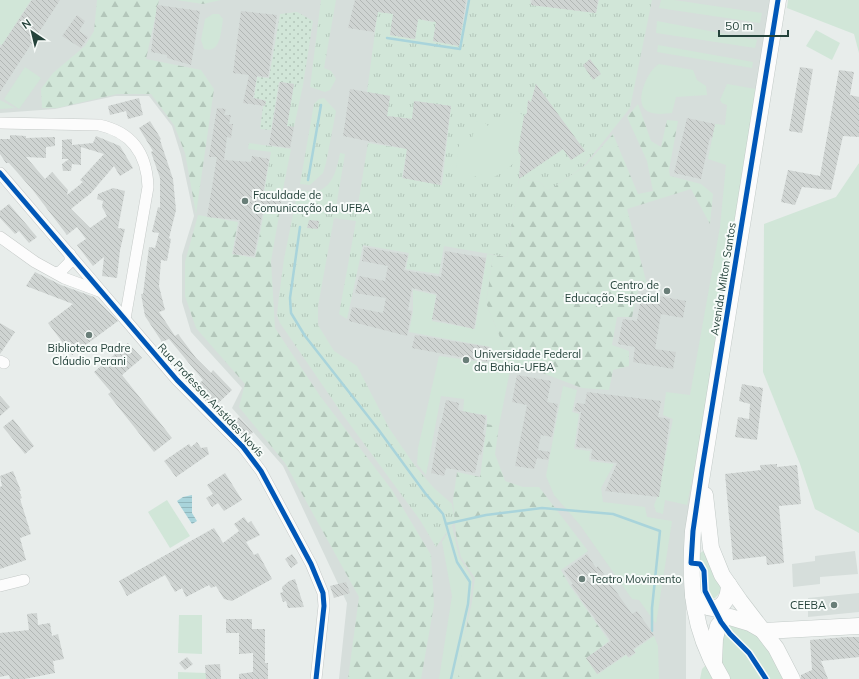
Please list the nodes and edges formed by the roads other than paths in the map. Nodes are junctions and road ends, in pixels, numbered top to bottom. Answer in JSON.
{"nodes":[{"id":1,"x":778,"y":0,"type":"edge"},
{"id":2,"x":0,"y":123,"type":"edge"},
{"id":3,"x":0,"y":173,"type":"edge"},
{"id":4,"x":0,"y":237,"type":"edge"},
{"id":5,"x":70,"y":254,"type":"junction"},
{"id":6,"x":56,"y":273,"type":"junction"},
{"id":7,"x":100,"y":291,"type":"junction"},
{"id":8,"x":125,"y":319,"type":"junction"},
{"id":9,"x":702,"y":468,"type":"junction"},
{"id":10,"x":711,"y":548,"type":"junction"},
{"id":11,"x":692,"y":551,"type":"junction"},
{"id":12,"x":24,"y":580,"type":"dead end"},
{"id":13,"x":729,"y":585,"type":"junction"},
{"id":14,"x":0,"y":586,"type":"edge"},
{"id":15,"x":693,"y":596,"type":"junction"},
{"id":16,"x":859,"y":626,"type":"edge"},
{"id":17,"x":800,"y":630,"type":"junction"},
{"id":18,"x":764,"y":631,"type":"junction"},
{"id":19,"x":787,"y":671,"type":"edge"},
{"id":20,"x":718,"y":672,"type":"edge"},
{"id":21,"x":316,"y":679,"type":"edge"}],
"edges":[{"from":1,"to":9,"type":"main road","name":"Avenida Milton Santos"},
{"from":2,"to":8,"type":"street"},
{"from":3,"to":5,"type":"street","name":"Rua Professor Aristides Novis"},
{"from":4,"to":6,"type":"street"},
{"from":5,"to":6,"type":"street"},
{"from":5,"to":7,"type":"street","name":"Rua Professor Aristides Novis"},
{"from":6,"to":7,"type":"street"},
{"from":7,"to":8,"type":"street","name":"Rua Professor Aristides Novis"},
{"from":8,"to":21,"type":"street","name":"Rua Professor Aristides Novis"},
{"from":9,"to":10,"type":"main road","name":"Avenida Milton Santos"},
{"from":9,"to":11,"type":"main road","name":"Avenida Milton Santos"},
{"from":10,"to":11,"type":"main road"},
{"from":10,"to":13,"type":"main road","name":"Avenida Milton Santos"},
{"from":11,"to":15,"type":"main road","name":"Avenida Milton Santos"},
{"from":12,"to":14,"type":"street"},
{"from":13,"to":15,"type":"main road"},
{"from":13,"to":18,"type":"main road","name":"Avenida Milton Santos"},
{"from":15,"to":20,"type":"main road","name":"Avenida Milton Santos"},
{"from":16,"to":17,"type":"main road"},
{"from":17,"to":18,"type":"main road"},
{"from":17,"to":19,"type":"main road"},
{"from":18,"to":19,"type":"main road","name":"Avenida Milton Santos"},
{"from":18,"to":20,"type":"main road"}]}
